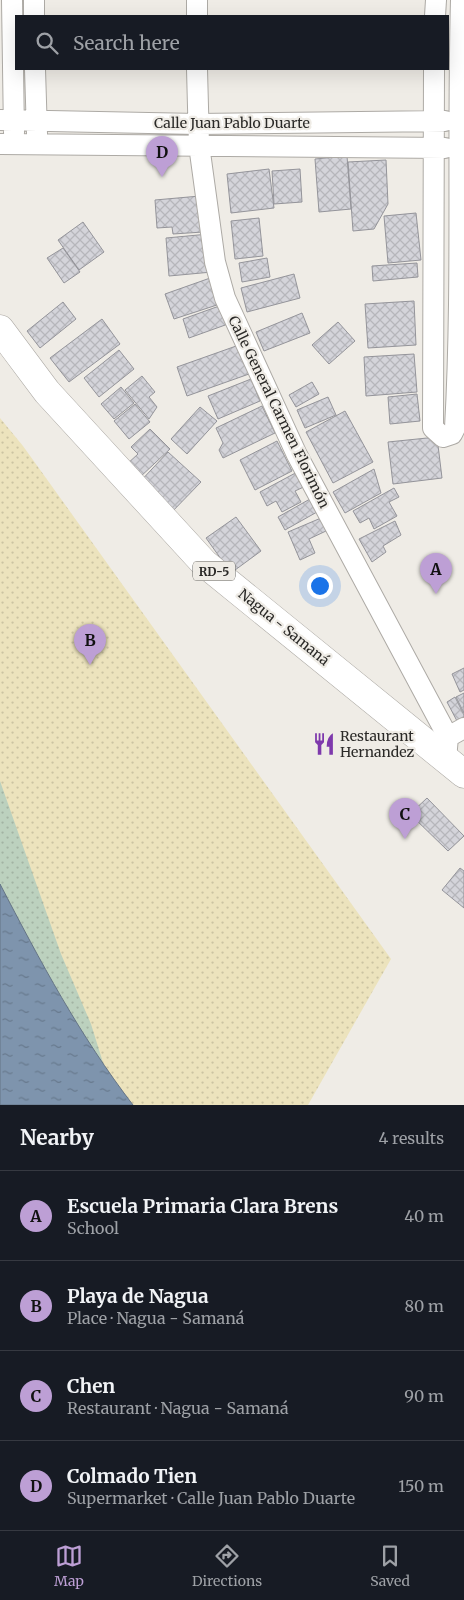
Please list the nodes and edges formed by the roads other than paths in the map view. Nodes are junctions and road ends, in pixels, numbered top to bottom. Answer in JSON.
{"nodes":[{"id":1,"x":12,"y":0,"type":"edge"},
{"id":2,"x":34,"y":0,"type":"edge"},
{"id":3,"x":197,"y":0,"type":"edge"},
{"id":4,"x":436,"y":0,"type":"edge"},
{"id":5,"x":461,"y":0,"type":"edge"},
{"id":6,"x":34,"y":15,"type":"edge"},
{"id":7,"x":197,"y":15,"type":"edge"},
{"id":8,"x":435,"y":15,"type":"edge"},
{"id":9,"x":35,"y":70,"type":"edge"},
{"id":10,"x":197,"y":70,"type":"edge"},
{"id":11,"x":434,"y":70,"type":"edge"},
{"id":12,"x":7,"y":120,"type":"edge"},
{"id":13,"x":37,"y":120,"type":"junction"},
{"id":14,"x":432,"y":121,"type":"junction"},
{"id":15,"x":461,"y":121,"type":"edge"},
{"id":16,"x":198,"y":124,"type":"junction"},
{"id":17,"x":37,"y":143,"type":"junction"},
{"id":18,"x":8,"y":144,"type":"edge"},
{"id":19,"x":199,"y":145,"type":"junction"},
{"id":20,"x":432,"y":148,"type":"junction"},
{"id":21,"x":461,"y":148,"type":"edge"},
{"id":22,"x":0,"y":330,"type":"edge"},
{"id":23,"x":432,"y":348,"type":"junction"},
{"id":24,"x":462,"y":351,"type":"edge"},
{"id":25,"x":455,"y":749,"type":"edge"}],
"edges":[{"from":1,"to":12,"type":"street"},
{"from":2,"to":6,"type":"street"},
{"from":3,"to":7,"type":"street"},
{"from":4,"to":8,"type":"street"},
{"from":5,"to":15,"type":"street"},
{"from":9,"to":13,"type":"street"},
{"from":10,"to":16,"type":"street","name":"Calle General Carmen Florimón"},
{"from":11,"to":14,"type":"street"},
{"from":12,"to":13,"type":"street","name":"Calle Juan Pablo Duarte"},
{"from":12,"to":18,"type":"street"},
{"from":13,"to":16,"type":"street","name":"Calle Juan Pablo Duarte"},
{"from":13,"to":17,"type":"street"},
{"from":14,"to":15,"type":"street","name":"Calle Juan Pablo Duarte"},
{"from":14,"to":16,"type":"street","name":"Calle Juan Pablo Duarte"},
{"from":14,"to":20,"type":"street"},
{"from":15,"to":21,"type":"street"},
{"from":16,"to":19,"type":"street","name":"Calle General Carmen Florimón"},
{"from":17,"to":18,"type":"street","name":"Calle Juan Pablo Duarte"},
{"from":17,"to":19,"type":"street","name":"Calle Juan Pablo Duarte"},
{"from":19,"to":20,"type":"street","name":"Calle Juan Pablo Duarte"},
{"from":19,"to":25,"type":"street","name":"Calle General Carmen Florimón"},
{"from":20,"to":21,"type":"street","name":"Calle Juan Pablo Duarte"},
{"from":20,"to":23,"type":"street"},
{"from":21,"to":24,"type":"street"},
{"from":22,"to":25,"type":"main road","name":"Nagua - Samaná","number":"RD-5"},
{"from":23,"to":24,"type":"street"},
{"from":23,"to":24,"type":"street"}]}
